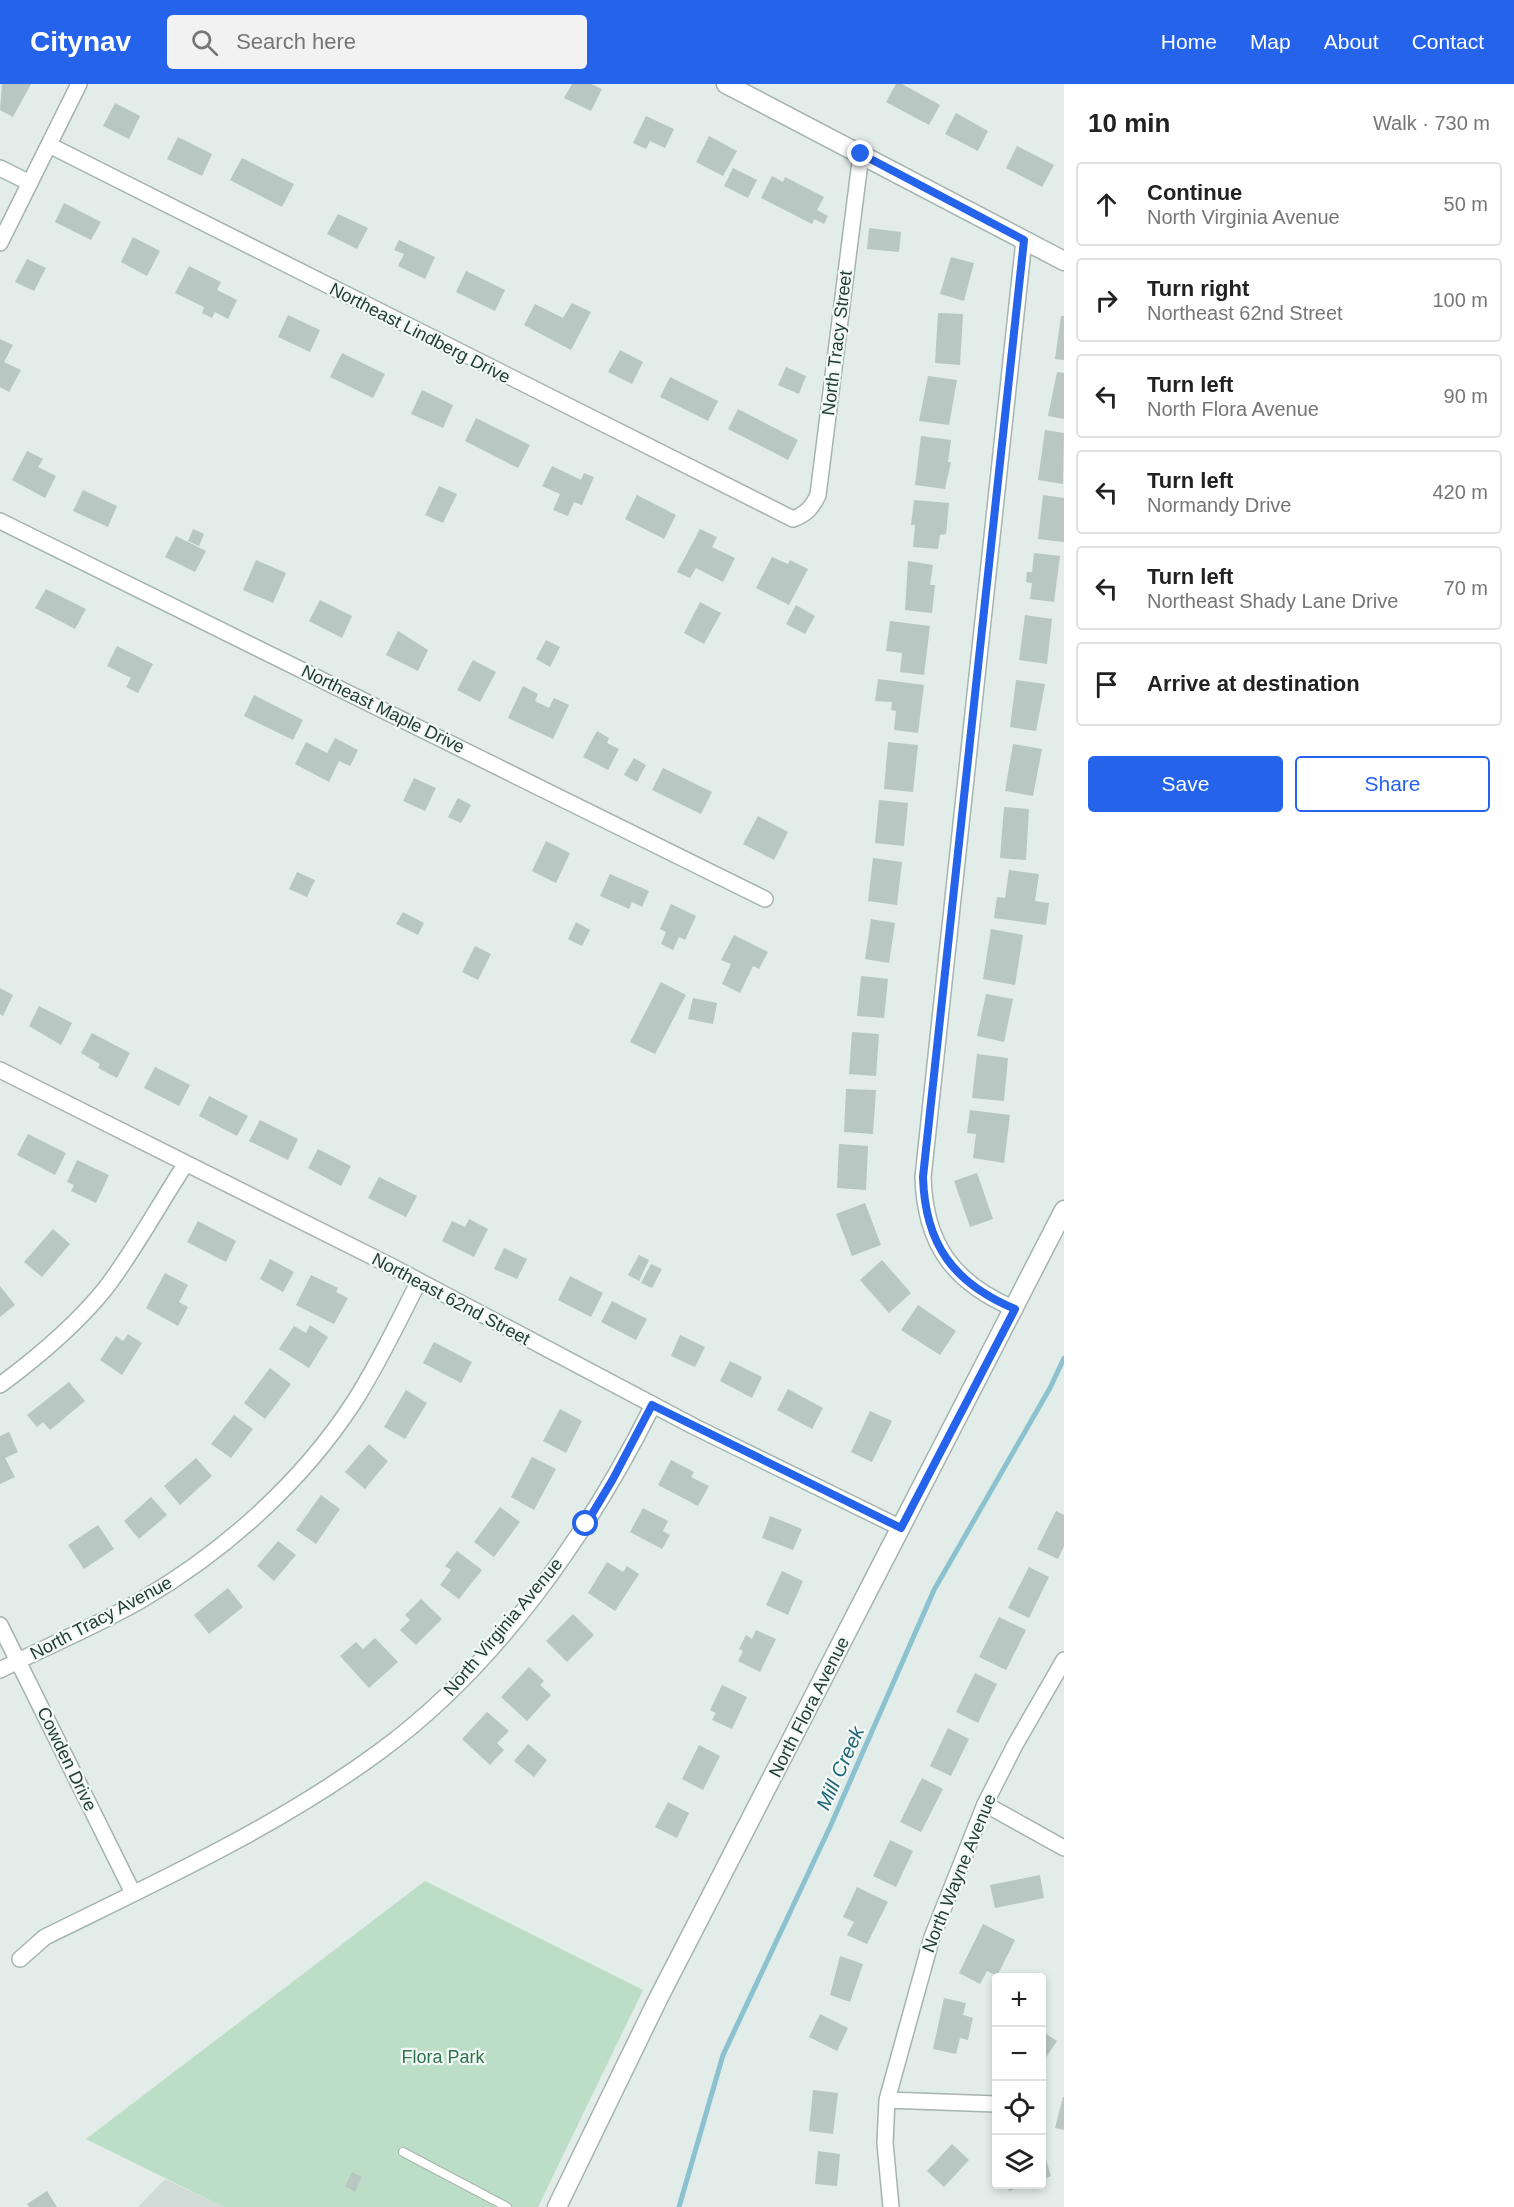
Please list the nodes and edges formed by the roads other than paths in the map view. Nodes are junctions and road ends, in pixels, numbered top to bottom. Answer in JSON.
{"nodes":[{"id":1,"x":79,"y":84,"type":"edge"},
{"id":2,"x":726,"y":84,"type":"edge"},
{"id":3,"x":49,"y":145,"type":"junction"},
{"id":4,"x":861,"y":154,"type":"junction"},
{"id":5,"x":0,"y":168,"type":"edge"},
{"id":6,"x":30,"y":183,"type":"junction"},
{"id":7,"x":1024,"y":240,"type":"junction"},
{"id":8,"x":0,"y":243,"type":"edge"},
{"id":9,"x":1064,"y":261,"type":"edge"},
{"id":10,"x":793,"y":519,"type":"joint"},
{"id":11,"x":0,"y":521,"type":"edge"},
{"id":12,"x":765,"y":899,"type":"dead end"},
{"id":13,"x":0,"y":1070,"type":"edge"},
{"id":14,"x":185,"y":1165,"type":"junction"},
{"id":15,"x":1064,"y":1210,"type":"edge"},
{"id":16,"x":419,"y":1281,"type":"junction"},
{"id":17,"x":1015,"y":1309,"type":"junction"},
{"id":18,"x":0,"y":1385,"type":"edge"},
{"id":19,"x":652,"y":1405,"type":"junction"},
{"id":20,"x":901,"y":1528,"type":"junction"},
{"id":21,"x":0,"y":1625,"type":"edge"},
{"id":22,"x":1064,"y":1660,"type":"edge"},
{"id":23,"x":18,"y":1661,"type":"junction"},
{"id":24,"x":0,"y":1670,"type":"edge"},
{"id":25,"x":985,"y":1804,"type":"junction"},
{"id":26,"x":1064,"y":1848,"type":"edge"},
{"id":27,"x":133,"y":1893,"type":"junction"},
{"id":28,"x":20,"y":1959,"type":"dead end"},
{"id":29,"x":887,"y":2100,"type":"junction"},
{"id":30,"x":992,"y":2104,"type":"edge"},
{"id":31,"x":403,"y":2152,"type":"dead end"},
{"id":32,"x":507,"y":2207,"type":"edge"},
{"id":33,"x":557,"y":2207,"type":"edge"},
{"id":34,"x":891,"y":2207,"type":"edge"}],
"edges":[{"from":1,"to":3,"type":"street"},
{"from":2,"to":4,"type":"street"},
{"from":3,"to":6,"type":"street"},
{"from":3,"to":10,"type":"street","name":"Northeast Lindberg Drive"},
{"from":4,"to":7,"type":"street"},
{"from":4,"to":10,"type":"street","name":"North Tracy Street"},
{"from":5,"to":6,"type":"street"},
{"from":6,"to":8,"type":"street"},
{"from":7,"to":9,"type":"street"},
{"from":7,"to":17,"type":"street"},
{"from":11,"to":12,"type":"street","name":"Northeast Maple Drive"},
{"from":13,"to":14,"type":"street","name":"Northeast 62nd Street"},
{"from":14,"to":16,"type":"street","name":"Northeast 62nd Street"},
{"from":14,"to":18,"type":"street"},
{"from":15,"to":17,"type":"street","name":"North Flora Avenue"},
{"from":16,"to":19,"type":"street","name":"Northeast 62nd Street"},
{"from":16,"to":23,"type":"street","name":"North Tracy Avenue"},
{"from":17,"to":20,"type":"street","name":"North Flora Avenue"},
{"from":19,"to":20,"type":"street","name":"Northeast 62nd Street"},
{"from":19,"to":27,"type":"street","name":"North Virginia Avenue"},
{"from":20,"to":33,"type":"street","name":"North Flora Avenue"},
{"from":21,"to":23,"type":"street","name":"Cowden Drive"},
{"from":22,"to":25,"type":"street","name":"North Wayne Avenue"},
{"from":23,"to":24,"type":"street","name":"North Tracy Avenue"},
{"from":23,"to":27,"type":"street","name":"Cowden Drive"},
{"from":25,"to":26,"type":"street"},
{"from":25,"to":29,"type":"street","name":"North Wayne Avenue"},
{"from":27,"to":28,"type":"street","name":"North Virginia Avenue"},
{"from":29,"to":30,"type":"street"},
{"from":29,"to":34,"type":"street","name":"North Wayne Avenue"},
{"from":31,"to":32,"type":"lane"}]}
